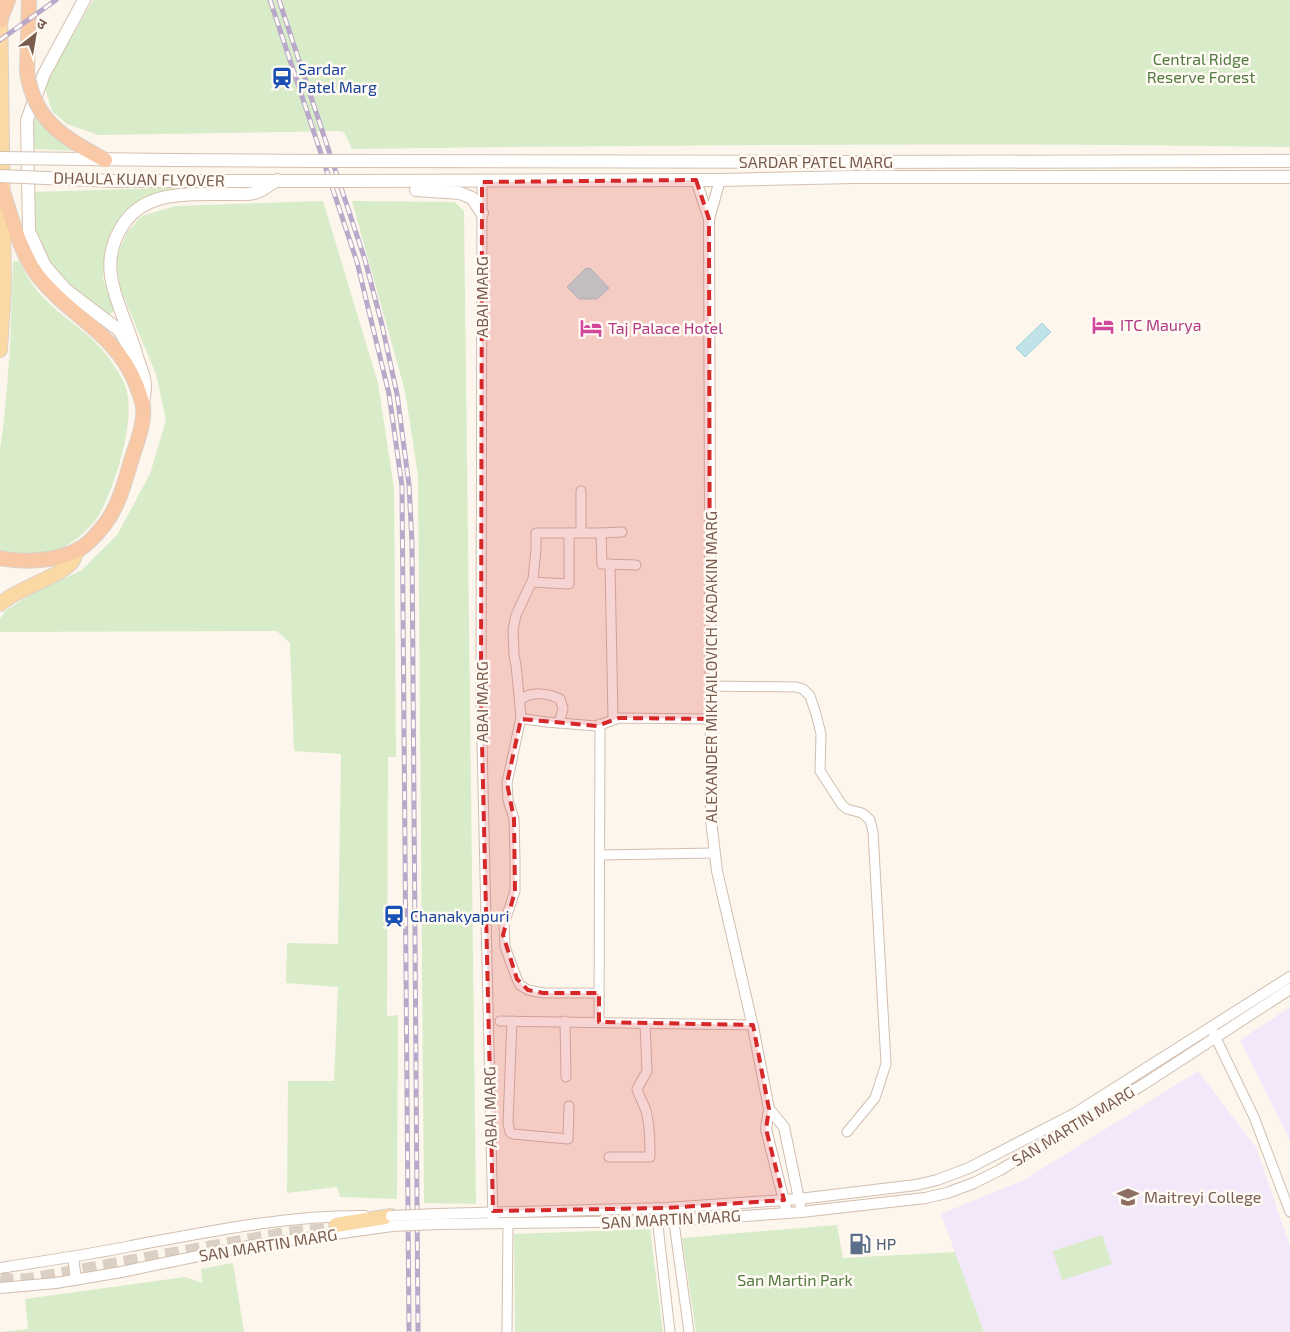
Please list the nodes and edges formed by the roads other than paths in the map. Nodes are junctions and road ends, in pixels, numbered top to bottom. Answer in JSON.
{"nodes":[{"id":1,"x":0,"y":0,"type":"edge"},
{"id":2,"x":8,"y":0,"type":"edge"},
{"id":3,"x":29,"y":0,"type":"edge"},
{"id":4,"x":84,"y":0,"type":"edge"},
{"id":5,"x":0,"y":20,"type":"edge"},
{"id":6,"x":0,"y":158,"type":"edge"},
{"id":7,"x":105,"y":160,"type":"junction"},
{"id":8,"x":311,"y":161,"type":"joint"},
{"id":9,"x":1290,"y":161,"type":"edge"},
{"id":10,"x":1290,"y":177,"type":"edge"},
{"id":11,"x":277,"y":180,"type":"junction"},
{"id":12,"x":696,"y":180,"type":"junction"},
{"id":13,"x":720,"y":180,"type":"junction"},
{"id":14,"x":349,"y":181,"type":"junction"},
{"id":15,"x":482,"y":182,"type":"junction"},
{"id":16,"x":1,"y":183,"type":"edge"},
{"id":17,"x":482,"y":213,"type":"junction"},
{"id":18,"x":709,"y":219,"type":"junction"},
{"id":19,"x":0,"y":350,"type":"edge"},
{"id":20,"x":139,"y":363,"type":"junction"},
{"id":21,"x":143,"y":406,"type":"junction"},
{"id":22,"x":581,"y":491,"type":"dead end"},
{"id":23,"x":622,"y":532,"type":"dead end"},
{"id":24,"x":569,"y":533,"type":"junction"},
{"id":25,"x":581,"y":533,"type":"junction"},
{"id":26,"x":601,"y":533,"type":"junction"},
{"id":27,"x":78,"y":549,"type":"junction"},
{"id":28,"x":0,"y":558,"type":"edge"},
{"id":29,"x":610,"y":564,"type":"junction"},
{"id":30,"x":636,"y":565,"type":"dead end"},
{"id":31,"x":532,"y":582,"type":"junction"},
{"id":32,"x":0,"y":604,"type":"edge"},
{"id":33,"x":710,"y":686,"type":"junction"},
{"id":34,"x":520,"y":700,"type":"junction"},
{"id":35,"x":521,"y":717,"type":"junction"},
{"id":36,"x":613,"y":719,"type":"junction"},
{"id":37,"x":710,"y":719,"type":"junction"},
{"id":38,"x":559,"y":723,"type":"junction"},
{"id":39,"x":600,"y":724,"type":"junction"},
{"id":40,"x":714,"y":853,"type":"junction"},
{"id":41,"x":600,"y":854,"type":"junction"},
{"id":42,"x":1290,"y":977,"type":"edge"},
{"id":43,"x":1290,"y":989,"type":"edge"},
{"id":44,"x":599,"y":993,"type":"junction"},
{"id":45,"x":500,"y":1021,"type":"dead end"},
{"id":46,"x":512,"y":1021,"type":"junction"},
{"id":47,"x":565,"y":1021,"type":"junction"},
{"id":48,"x":599,"y":1022,"type":"junction"},
{"id":49,"x":645,"y":1023,"type":"junction"},
{"id":50,"x":752,"y":1025,"type":"junction"},
{"id":51,"x":1213,"y":1032,"type":"junction"},
{"id":52,"x":566,"y":1077,"type":"dead end"},
{"id":53,"x":569,"y":1106,"type":"dead end"},
{"id":54,"x":769,"y":1109,"type":"junction"},
{"id":55,"x":847,"y":1132,"type":"dead end"},
{"id":56,"x":609,"y":1157,"type":"dead end"},
{"id":57,"x":799,"y":1199,"type":"junction"},
{"id":58,"x":784,"y":1200,"type":"junction"},
{"id":59,"x":656,"y":1208,"type":"junction"},
{"id":60,"x":672,"y":1208,"type":"junction"},
{"id":61,"x":493,"y":1211,"type":"junction"},
{"id":62,"x":801,"y":1212,"type":"junction"},
{"id":63,"x":1290,"y":1212,"type":"edge"},
{"id":64,"x":787,"y":1213,"type":"junction"},
{"id":65,"x":438,"y":1219,"type":"junction"},
{"id":66,"x":391,"y":1221,"type":"junction"},
{"id":67,"x":674,"y":1221,"type":"junction"},
{"id":68,"x":656,"y":1222,"type":"junction"},
{"id":69,"x":493,"y":1223,"type":"junction"},
{"id":70,"x":508,"y":1224,"type":"junction"},
{"id":71,"x":337,"y":1227,"type":"tunnel mouth"},
{"id":72,"x":73,"y":1257,"type":"junction"},
{"id":73,"x":0,"y":1268,"type":"edge"},
{"id":74,"x":76,"y":1280,"type":"junction"},
{"id":75,"x":0,"y":1288,"type":"edge"},
{"id":76,"x":507,"y":1332,"type":"edge"},
{"id":77,"x":670,"y":1332,"type":"edge"},
{"id":78,"x":689,"y":1332,"type":"edge"}],
"edges":[{"from":1,"to":5,"type":"main road"},
{"from":2,"to":5,"type":"highway"},
{"from":3,"to":7,"type":"highway","bridge":true},
{"from":4,"to":20,"type":"main road"},
{"from":5,"to":16,"type":"main road"},
{"from":6,"to":7,"type":"main road","name":"DHAULA KUAN FLYOVER","bridge":true},
{"from":7,"to":8,"type":"main road","name":"DHAULA KUAN FLYOVER","bridge":true},
{"from":8,"to":9,"type":"main road","name":"SARDAR PATEL MARG","bridge":true},
{"from":10,"to":13,"type":"main road","name":"SARDAR PATEL MARG"},
{"from":11,"to":14,"type":"main road","name":"DHAULA KUAN FLYOVER","bridge":true},
{"from":11,"to":16,"type":"main road","name":"DHAULA KUAN FLYOVER","bridge":true},
{"from":11,"to":20,"type":"main road"},
{"from":12,"to":13,"type":"main road","name":"SARDAR PATEL MARG"},
{"from":12,"to":15,"type":"main road","name":"SARDAR PATEL MARG"},
{"from":12,"to":18,"type":"street"},
{"from":13,"to":18,"type":"street"},
{"from":14,"to":15,"type":"main road","name":"SARDAR PATEL MARG"},
{"from":14,"to":17,"type":"main road"},
{"from":15,"to":17,"type":"street","name":"ABAI MARG"},
{"from":16,"to":19,"type":"main road"},
{"from":16,"to":21,"type":"highway"},
{"from":17,"to":61,"type":"street","name":"ABAI MARG"},
{"from":18,"to":33,"type":"street","name":"ALEXANDER MIKHAILOVICH KADAKIN MARG"},
{"from":20,"to":21,"type":"main road"},
{"from":21,"to":27,"type":"highway"},
{"from":22,"to":25,"type":"street"},
{"from":23,"to":26,"type":"street"},
{"from":24,"to":25,"type":"street"},
{"from":24,"to":31,"type":"street"},
{"from":24,"to":31,"type":"street"},
{"from":25,"to":26,"type":"street"},
{"from":26,"to":29,"type":"street"},
{"from":27,"to":28,"type":"highway"},
{"from":27,"to":32,"type":"main road"},
{"from":29,"to":30,"type":"street"},
{"from":29,"to":36,"type":"street"},
{"from":31,"to":34,"type":"street"},
{"from":33,"to":37,"type":"street","name":"ALEXANDER MIKHAILOVICH KADAKIN MARG"},
{"from":33,"to":55,"type":"street"},
{"from":34,"to":35,"type":"street"},
{"from":34,"to":38,"type":"street"},
{"from":35,"to":38,"type":"street"},
{"from":35,"to":44,"type":"street"},
{"from":36,"to":37,"type":"street"},
{"from":36,"to":39,"type":"street"},
{"from":37,"to":40,"type":"street","name":"ALEXANDER MIKHAILOVICH KADAKIN MARG"},
{"from":38,"to":39,"type":"street"},
{"from":39,"to":41,"type":"street"},
{"from":40,"to":41,"type":"street"},
{"from":40,"to":50,"type":"street","name":"ALEXANDER MIKHAILOVICH KADAKIN MARG"},
{"from":41,"to":44,"type":"street"},
{"from":42,"to":51,"type":"street","name":"SAN MARTIN MARG"},
{"from":43,"to":51,"type":"street","name":"SAN MARTIN MARG"},
{"from":44,"to":48,"type":"street"},
{"from":45,"to":46,"type":"street"},
{"from":46,"to":47,"type":"street"},
{"from":46,"to":53,"type":"street"},
{"from":47,"to":48,"type":"street"},
{"from":47,"to":52,"type":"street"},
{"from":48,"to":49,"type":"street"},
{"from":49,"to":50,"type":"street"},
{"from":49,"to":56,"type":"street"},
{"from":50,"to":54,"type":"street","name":"ALEXANDER MIKHAILOVICH KADAKIN MARG"},
{"from":51,"to":57,"type":"street","name":"SAN MARTIN MARG"},
{"from":51,"to":62,"type":"street","name":"SAN MARTIN MARG"},
{"from":51,"to":63,"type":"street"},
{"from":54,"to":57,"type":"street"},
{"from":54,"to":58,"type":"street"},
{"from":57,"to":58,"type":"street","name":"SAN MARTIN MARG"},
{"from":57,"to":62,"type":"street"},
{"from":58,"to":60,"type":"street","name":"SAN MARTIN MARG"},
{"from":58,"to":64,"type":"street"},
{"from":59,"to":60,"type":"street","name":"SAN MARTIN MARG"},
{"from":59,"to":61,"type":"street","name":"SAN MARTIN MARG"},
{"from":59,"to":68,"type":"street"},
{"from":60,"to":67,"type":"street"},
{"from":61,"to":65,"type":"street","name":"SAN MARTIN MARG"},
{"from":61,"to":69,"type":"street","name":"ABAI MARG"},
{"from":62,"to":64,"type":"street","name":"SAN MARTIN MARG"},
{"from":64,"to":67,"type":"street","name":"SAN MARTIN MARG"},
{"from":65,"to":66,"type":"street","name":"SAN MARTIN MARG","bridge":true},
{"from":65,"to":69,"type":"street","name":"SAN MARTIN MARG"},
{"from":66,"to":71,"type":"main road"},
{"from":66,"to":72,"type":"street","name":"SAN MARTIN MARG"},
{"from":66,"to":74,"type":"street","name":"SAN MARTIN MARG"},
{"from":67,"to":68,"type":"street","name":"SAN MARTIN MARG"},
{"from":67,"to":78,"type":"street"},
{"from":68,"to":70,"type":"street","name":"SAN MARTIN MARG"},
{"from":68,"to":77,"type":"street"},
{"from":69,"to":70,"type":"street","name":"SAN MARTIN MARG"},
{"from":70,"to":76,"type":"street"},
{"from":72,"to":73,"type":"street","name":"SAN MARTIN MARG"},
{"from":72,"to":74,"type":"street"},
{"from":74,"to":75,"type":"street","name":"SAN MARTIN MARG"}]}
